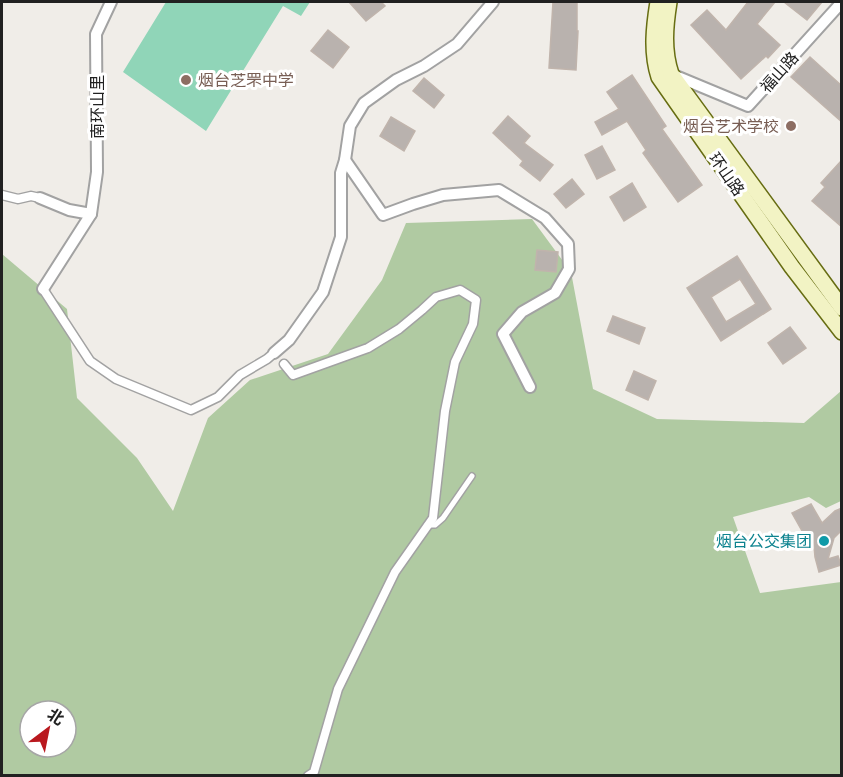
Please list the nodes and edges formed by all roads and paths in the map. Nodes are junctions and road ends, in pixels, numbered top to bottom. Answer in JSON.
{"nodes":[{"id":1,"x":111,"y":2,"type":"edge"},
{"id":2,"x":493,"y":2,"type":"edge"},
{"id":3,"x":658,"y":2,"type":"edge"},
{"id":4,"x":669,"y":2,"type":"edge"},
{"id":5,"x":842,"y":2,"type":"edge"},
{"id":6,"x":671,"y":74,"type":"junction"},
{"id":7,"x":345,"y":160,"type":"junction"},
{"id":8,"x":2,"y":195,"type":"edge"},
{"id":9,"x":40,"y":198,"type":"joint"},
{"id":10,"x":91,"y":214,"type":"junction"},
{"id":11,"x":43,"y":289,"type":"joint"},
{"id":12,"x":842,"y":308,"type":"edge"},
{"id":13,"x":842,"y":332,"type":"edge"},
{"id":14,"x":274,"y":353,"type":"joint"},
{"id":15,"x":284,"y":364,"type":"dead end"},
{"id":16,"x":530,"y":387,"type":"dead end"},
{"id":17,"x":472,"y":476,"type":"dead end"},
{"id":18,"x":428,"y":525,"type":"junction"},
{"id":19,"x":308,"y":776,"type":"edge"}],
"edges":[{"from":1,"to":10,"type":"street","name":"南环山里"},
{"from":2,"to":7,"type":"street"},
{"from":3,"to":13,"type":"main road","name":"环山路"},
{"from":4,"to":6,"type":"main road","name":"环山路"},
{"from":5,"to":6,"type":"street","name":"福山路"},
{"from":6,"to":12,"type":"main road","name":"环山路"},
{"from":7,"to":14,"type":"street"},
{"from":7,"to":16,"type":"street"},
{"from":8,"to":9,"type":"street"},
{"from":9,"to":10,"type":"street"},
{"from":10,"to":11,"type":"street"},
{"from":11,"to":14,"type":"street"},
{"from":15,"to":18,"type":"street"},
{"from":17,"to":18,"type":"lane"},
{"from":18,"to":19,"type":"street"}]}
